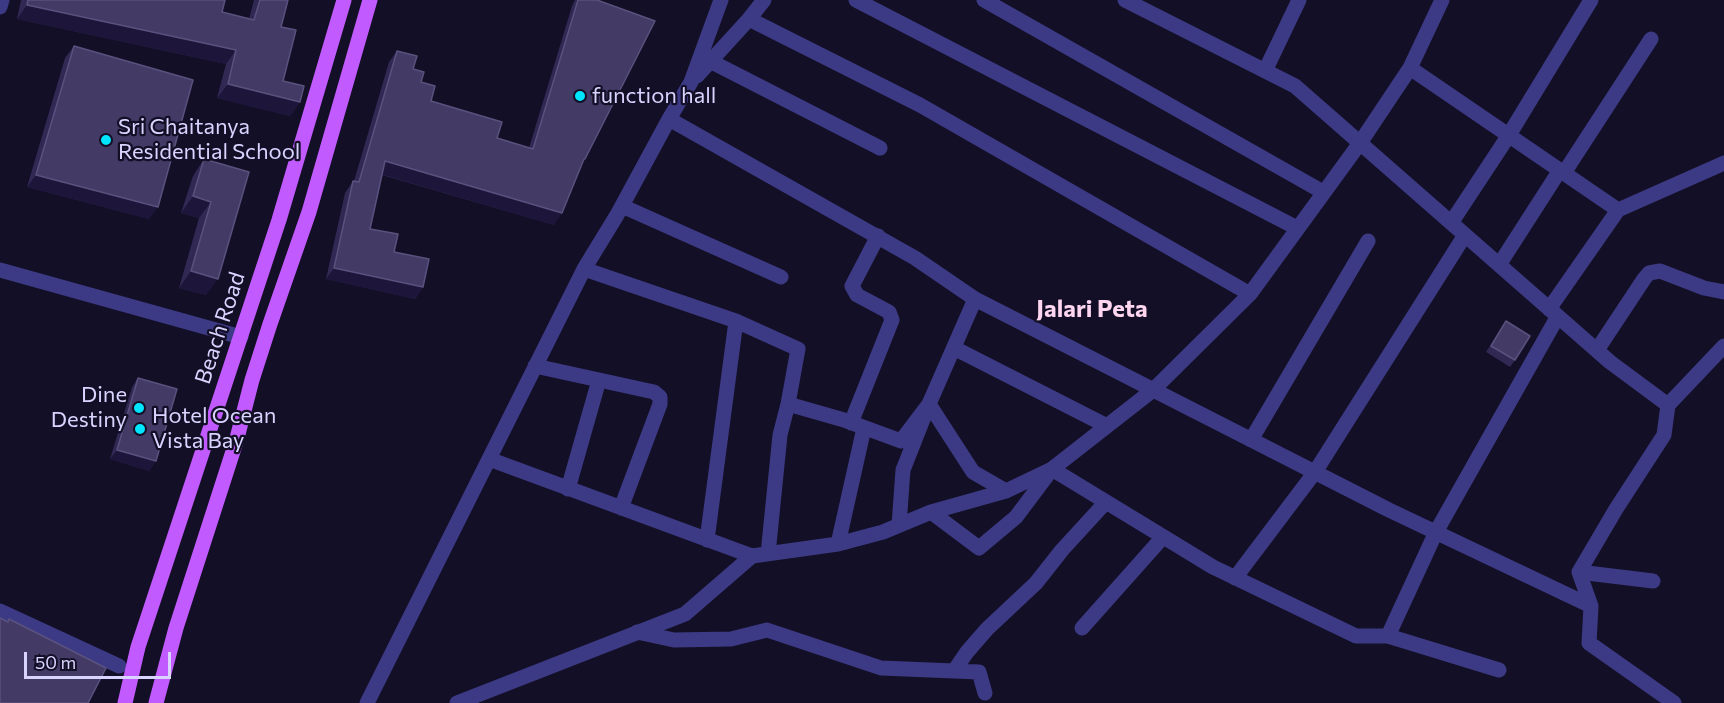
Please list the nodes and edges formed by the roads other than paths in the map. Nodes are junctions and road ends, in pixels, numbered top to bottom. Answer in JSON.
{"nodes":[{"id":1,"x":2,"y":0,"type":"edge"},
{"id":2,"x":344,"y":0,"type":"edge"},
{"id":3,"x":370,"y":0,"type":"edge"},
{"id":4,"x":721,"y":0,"type":"edge"},
{"id":5,"x":764,"y":0,"type":"edge"},
{"id":6,"x":856,"y":0,"type":"edge"},
{"id":7,"x":984,"y":0,"type":"edge"},
{"id":8,"x":1125,"y":0,"type":"edge"},
{"id":9,"x":1299,"y":0,"type":"edge"},
{"id":10,"x":1442,"y":0,"type":"edge"},
{"id":11,"x":1591,"y":0,"type":"edge"},
{"id":12,"x":0,"y":7,"type":"edge"},
{"id":13,"x":749,"y":19,"type":"junction"},
{"id":14,"x":1651,"y":39,"type":"dead end"},
{"id":15,"x":710,"y":62,"type":"junction"},
{"id":16,"x":1410,"y":68,"type":"junction"},
{"id":17,"x":1265,"y":71,"type":"junction"},
{"id":18,"x":691,"y":82,"type":"junction"},
{"id":19,"x":669,"y":118,"type":"junction"},
{"id":20,"x":1509,"y":135,"type":"junction"},
{"id":21,"x":1360,"y":143,"type":"junction"},
{"id":22,"x":880,"y":148,"type":"dead end"},
{"id":23,"x":1724,"y":163,"type":"edge"},
{"id":24,"x":1562,"y":172,"type":"junction"},
{"id":25,"x":1323,"y":192,"type":"junction"},
{"id":26,"x":622,"y":206,"type":"junction"},
{"id":27,"x":1618,"y":210,"type":"junction"},
{"id":28,"x":1451,"y":223,"type":"junction"},
{"id":29,"x":1298,"y":228,"type":"junction"},
{"id":30,"x":1465,"y":235,"type":"junction"},
{"id":31,"x":878,"y":236,"type":"junction"},
{"id":32,"x":1368,"y":241,"type":"dead end"},
{"id":33,"x":1499,"y":264,"type":"junction"},
{"id":34,"x":584,"y":269,"type":"junction"},
{"id":35,"x":0,"y":270,"type":"edge"},
{"id":36,"x":781,"y":277,"type":"dead end"},
{"id":37,"x":1724,"y":292,"type":"edge"},
{"id":38,"x":1250,"y":294,"type":"junction"},
{"id":39,"x":975,"y":299,"type":"junction"},
{"id":40,"x":1553,"y":312,"type":"junction"},
{"id":41,"x":736,"y":321,"type":"junction"},
{"id":42,"x":241,"y":337,"type":"junction"},
{"id":43,"x":1724,"y":345,"type":"edge"},
{"id":44,"x":954,"y":348,"type":"junction"},
{"id":45,"x":1597,"y":350,"type":"junction"},
{"id":46,"x":536,"y":366,"type":"junction"},
{"id":47,"x":599,"y":380,"type":"junction"},
{"id":48,"x":1154,"y":390,"type":"junction"},
{"id":49,"x":788,"y":404,"type":"junction"},
{"id":50,"x":929,"y":404,"type":"junction"},
{"id":51,"x":1668,"y":405,"type":"junction"},
{"id":52,"x":858,"y":425,"type":"junction"},
{"id":53,"x":1107,"y":426,"type":"junction"},
{"id":54,"x":1251,"y":440,"type":"junction"},
{"id":55,"x":489,"y":459,"type":"junction"},
{"id":56,"x":1052,"y":469,"type":"junction"},
{"id":57,"x":1315,"y":472,"type":"junction"},
{"id":58,"x":568,"y":489,"type":"junction"},
{"id":59,"x":1006,"y":491,"type":"junction"},
{"id":60,"x":1106,"y":502,"type":"junction"},
{"id":61,"x":621,"y":508,"type":"junction"},
{"id":62,"x":931,"y":512,"type":"junction"},
{"id":63,"x":899,"y":525,"type":"junction"},
{"id":64,"x":1436,"y":532,"type":"junction"},
{"id":65,"x":1163,"y":537,"type":"junction"},
{"id":66,"x":707,"y":540,"type":"junction"},
{"id":67,"x":838,"y":544,"type":"junction"},
{"id":68,"x":760,"y":555,"type":"junction"},
{"id":69,"x":1579,"y":572,"type":"junction"},
{"id":70,"x":1235,"y":578,"type":"junction"},
{"id":71,"x":1653,"y":581,"type":"dead end"},
{"id":72,"x":1591,"y":606,"type":"junction"},
{"id":73,"x":0,"y":611,"type":"edge"},
{"id":74,"x":1082,"y":627,"type":"dead end"},
{"id":75,"x":636,"y":632,"type":"junction"},
{"id":76,"x":1388,"y":636,"type":"junction"},
{"id":77,"x":118,"y":666,"type":"dead end"},
{"id":78,"x":1499,"y":670,"type":"dead end"},
{"id":79,"x":954,"y":671,"type":"junction"},
{"id":80,"x":985,"y":693,"type":"dead end"},
{"id":81,"x":125,"y":703,"type":"edge"},
{"id":82,"x":156,"y":703,"type":"edge"},
{"id":83,"x":367,"y":703,"type":"edge"},
{"id":84,"x":457,"y":703,"type":"edge"},
{"id":85,"x":1674,"y":703,"type":"edge"}],
"edges":[{"from":1,"to":12,"type":"street"},
{"from":2,"to":42,"type":"main road","name":"Beach Road"},
{"from":3,"to":82,"type":"main road","name":"Beach Road"},
{"from":4,"to":18,"type":"street"},
{"from":5,"to":13,"type":"street"},
{"from":6,"to":29,"type":"street"},
{"from":7,"to":25,"type":"street"},
{"from":8,"to":17,"type":"street"},
{"from":9,"to":17,"type":"street"},
{"from":10,"to":16,"type":"street"},
{"from":11,"to":20,"type":"street"},
{"from":13,"to":15,"type":"street"},
{"from":13,"to":38,"type":"street"},
{"from":14,"to":24,"type":"street"},
{"from":15,"to":18,"type":"street"},
{"from":15,"to":22,"type":"street"},
{"from":16,"to":20,"type":"street"},
{"from":16,"to":21,"type":"street"},
{"from":17,"to":21,"type":"street"},
{"from":18,"to":19,"type":"street"},
{"from":19,"to":26,"type":"street"},
{"from":19,"to":31,"type":"street"},
{"from":20,"to":24,"type":"street"},
{"from":20,"to":28,"type":"street"},
{"from":21,"to":25,"type":"street"},
{"from":21,"to":28,"type":"street"},
{"from":23,"to":27,"type":"street"},
{"from":24,"to":27,"type":"street"},
{"from":24,"to":33,"type":"street"},
{"from":25,"to":29,"type":"street"},
{"from":26,"to":34,"type":"street"},
{"from":26,"to":36,"type":"street"},
{"from":27,"to":40,"type":"street"},
{"from":28,"to":30,"type":"street"},
{"from":29,"to":38,"type":"street"},
{"from":30,"to":33,"type":"street"},
{"from":30,"to":57,"type":"street"},
{"from":31,"to":39,"type":"street"},
{"from":31,"to":52,"type":"street"},
{"from":32,"to":54,"type":"street"},
{"from":33,"to":40,"type":"street"},
{"from":34,"to":41,"type":"street"},
{"from":34,"to":46,"type":"street"},
{"from":35,"to":42,"type":"street"},
{"from":37,"to":45,"type":"street"},
{"from":38,"to":48,"type":"street"},
{"from":39,"to":44,"type":"street"},
{"from":39,"to":48,"type":"street"},
{"from":40,"to":45,"type":"street"},
{"from":40,"to":64,"type":"street"},
{"from":41,"to":49,"type":"street"},
{"from":41,"to":66,"type":"street"},
{"from":42,"to":81,"type":"main road","name":"Beach Road"},
{"from":43,"to":51,"type":"street"},
{"from":44,"to":50,"type":"street"},
{"from":44,"to":53,"type":"street"},
{"from":45,"to":51,"type":"street"},
{"from":46,"to":47,"type":"street"},
{"from":46,"to":55,"type":"street"},
{"from":47,"to":58,"type":"street"},
{"from":47,"to":61,"type":"street"},
{"from":48,"to":53,"type":"street"},
{"from":48,"to":54,"type":"street"},
{"from":49,"to":52,"type":"street"},
{"from":49,"to":68,"type":"street"},
{"from":50,"to":52,"type":"street"},
{"from":50,"to":59,"type":"street"},
{"from":50,"to":63,"type":"street"},
{"from":51,"to":69,"type":"street"},
{"from":52,"to":67,"type":"street"},
{"from":53,"to":56,"type":"street"},
{"from":54,"to":57,"type":"street"},
{"from":55,"to":58,"type":"street"},
{"from":55,"to":83,"type":"street"},
{"from":56,"to":59,"type":"street"},
{"from":56,"to":60,"type":"street"},
{"from":56,"to":62,"type":"street"},
{"from":57,"to":64,"type":"street"},
{"from":57,"to":70,"type":"street"},
{"from":58,"to":61,"type":"street"},
{"from":59,"to":62,"type":"street"},
{"from":60,"to":65,"type":"street"},
{"from":60,"to":79,"type":"street"},
{"from":61,"to":66,"type":"street"},
{"from":62,"to":63,"type":"street"},
{"from":63,"to":67,"type":"street"},
{"from":64,"to":72,"type":"street"},
{"from":64,"to":76,"type":"street"},
{"from":65,"to":70,"type":"street"},
{"from":65,"to":74,"type":"street"},
{"from":66,"to":68,"type":"street"},
{"from":67,"to":68,"type":"street"},
{"from":68,"to":75,"type":"street"},
{"from":69,"to":71,"type":"street"},
{"from":69,"to":72,"type":"street"},
{"from":70,"to":76,"type":"street"},
{"from":72,"to":85,"type":"street"},
{"from":73,"to":77,"type":"street"},
{"from":75,"to":79,"type":"street"},
{"from":75,"to":84,"type":"street"},
{"from":76,"to":78,"type":"street"},
{"from":79,"to":80,"type":"street"}]}
